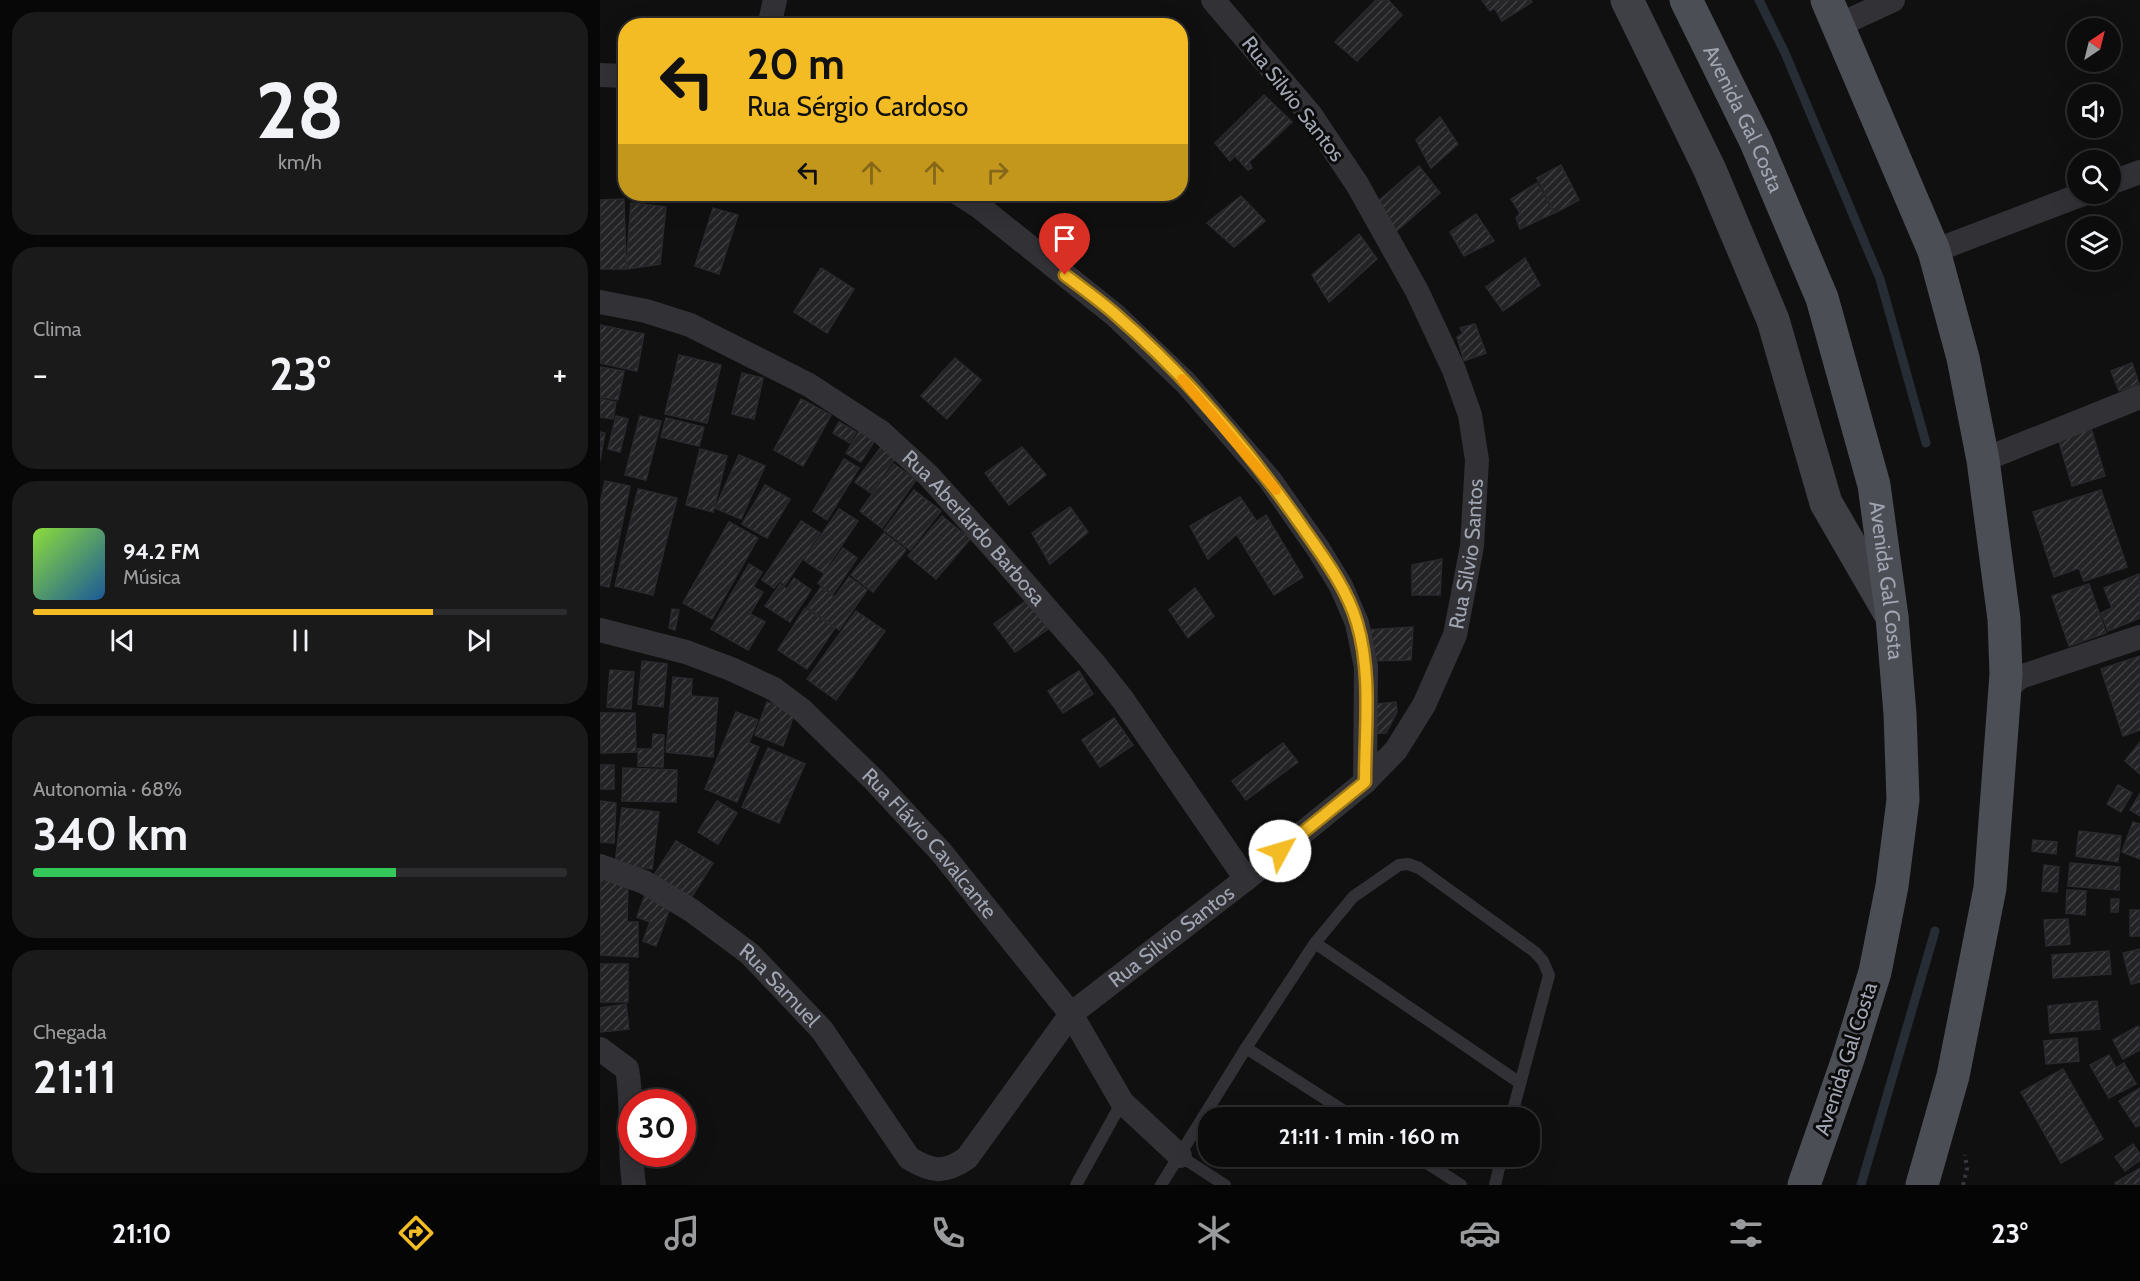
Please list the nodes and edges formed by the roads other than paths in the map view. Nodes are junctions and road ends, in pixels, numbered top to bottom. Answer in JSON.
{"nodes":[{"id":1,"x":775,"y":0,"type":"edge"},
{"id":2,"x":1213,"y":0,"type":"edge"},
{"id":3,"x":1627,"y":0,"type":"edge"},
{"id":4,"x":1686,"y":0,"type":"edge"},
{"id":5,"x":1893,"y":0,"type":"edge"},
{"id":6,"x":1833,"y":12,"type":"edge"},
{"id":7,"x":772,"y":18,"type":"edge"},
{"id":8,"x":600,"y":75,"type":"edge"},
{"id":9,"x":618,"y":76,"type":"edge"},
{"id":10,"x":2140,"y":172,"type":"edge"},
{"id":11,"x":2121,"y":179,"type":"edge"},
{"id":12,"x":2067,"y":200,"type":"edge"},
{"id":13,"x":970,"y":201,"type":"edge"},
{"id":14,"x":1934,"y":251,"type":"junction"},
{"id":15,"x":600,"y":302,"type":"edge"},
{"id":16,"x":2140,"y":397,"type":"edge"},
{"id":17,"x":1983,"y":460,"type":"junction"},
{"id":18,"x":1892,"y":617,"type":"junction"},
{"id":19,"x":600,"y":630,"type":"edge"},
{"id":20,"x":2140,"y":637,"type":"edge"},
{"id":21,"x":2003,"y":692,"type":"junction"},
{"id":22,"x":1365,"y":782,"type":"junction"},
{"id":23,"x":600,"y":866,"type":"edge"},
{"id":24,"x":1246,"y":879,"type":"junction"},
{"id":25,"x":1315,"y":943,"type":"junction"},
{"id":26,"x":1071,"y":1014,"type":"junction"},
{"id":27,"x":1246,"y":1047,"type":"junction"},
{"id":28,"x":600,"y":1049,"type":"edge"},
{"id":29,"x":1520,"y":1083,"type":"junction"},
{"id":30,"x":1122,"y":1102,"type":"junction"},
{"id":31,"x":1338,"y":1107,"type":"edge"},
{"id":32,"x":1514,"y":1107,"type":"edge"},
{"id":33,"x":1180,"y":1156,"type":"junction"},
{"id":34,"x":909,"y":1158,"type":"joint"},
{"id":35,"x":1433,"y":1167,"type":"edge"},
{"id":36,"x":1499,"y":1167,"type":"edge"},
{"id":37,"x":634,"y":1185,"type":"edge"},
{"id":38,"x":1076,"y":1185,"type":"edge"},
{"id":39,"x":1161,"y":1185,"type":"edge"},
{"id":40,"x":1225,"y":1185,"type":"edge"},
{"id":41,"x":1461,"y":1185,"type":"edge"},
{"id":42,"x":1495,"y":1185,"type":"edge"},
{"id":43,"x":1804,"y":1185,"type":"edge"},
{"id":44,"x":1922,"y":1185,"type":"edge"}],
"edges":[{"from":1,"to":7,"type":"street"},
{"from":2,"to":22,"type":"street","name":"Rua Silvio Santos"},
{"from":3,"to":18,"type":"street"},
{"from":4,"to":18,"type":"main road","name":"Avenida Gal Costa"},
{"from":5,"to":6,"type":"street"},
{"from":6,"to":14,"type":"main road"},
{"from":8,"to":9,"type":"street"},
{"from":10,"to":11,"type":"street"},
{"from":12,"to":14,"type":"street"},
{"from":13,"to":22,"type":"street"},
{"from":14,"to":17,"type":"main road"},
{"from":15,"to":24,"type":"street","name":"Rua Aberlardo Barbosa"},
{"from":16,"to":17,"type":"street"},
{"from":17,"to":21,"type":"main road"},
{"from":18,"to":43,"type":"main road","name":"Avenida Gal Costa"},
{"from":19,"to":26,"type":"street","name":"Rua Flávio Cavalcante"},
{"from":20,"to":21,"type":"street"},
{"from":21,"to":44,"type":"main road"},
{"from":22,"to":24,"type":"street","name":"Rua Silvio Santos"},
{"from":23,"to":34,"type":"street","name":"Rua Samuel"},
{"from":24,"to":26,"type":"street","name":"Rua Silvio Santos"},
{"from":25,"to":27,"type":"lane"},
{"from":25,"to":29,"type":"lane"},
{"from":25,"to":29,"type":"lane"},
{"from":26,"to":30,"type":"street","name":"Rua Flávio Cavalcante"},
{"from":26,"to":34,"type":"street","name":"Rua Silvio Santos"},
{"from":27,"to":31,"type":"lane"},
{"from":27,"to":33,"type":"lane"},
{"from":28,"to":37,"type":"street"},
{"from":29,"to":32,"type":"lane"},
{"from":30,"to":33,"type":"street","name":"Rua Flávio Cavalcante"},
{"from":30,"to":38,"type":"lane"},
{"from":33,"to":39,"type":"lane"},
{"from":33,"to":40,"type":"lane"},
{"from":35,"to":41,"type":"lane"},
{"from":36,"to":42,"type":"lane"}]}
